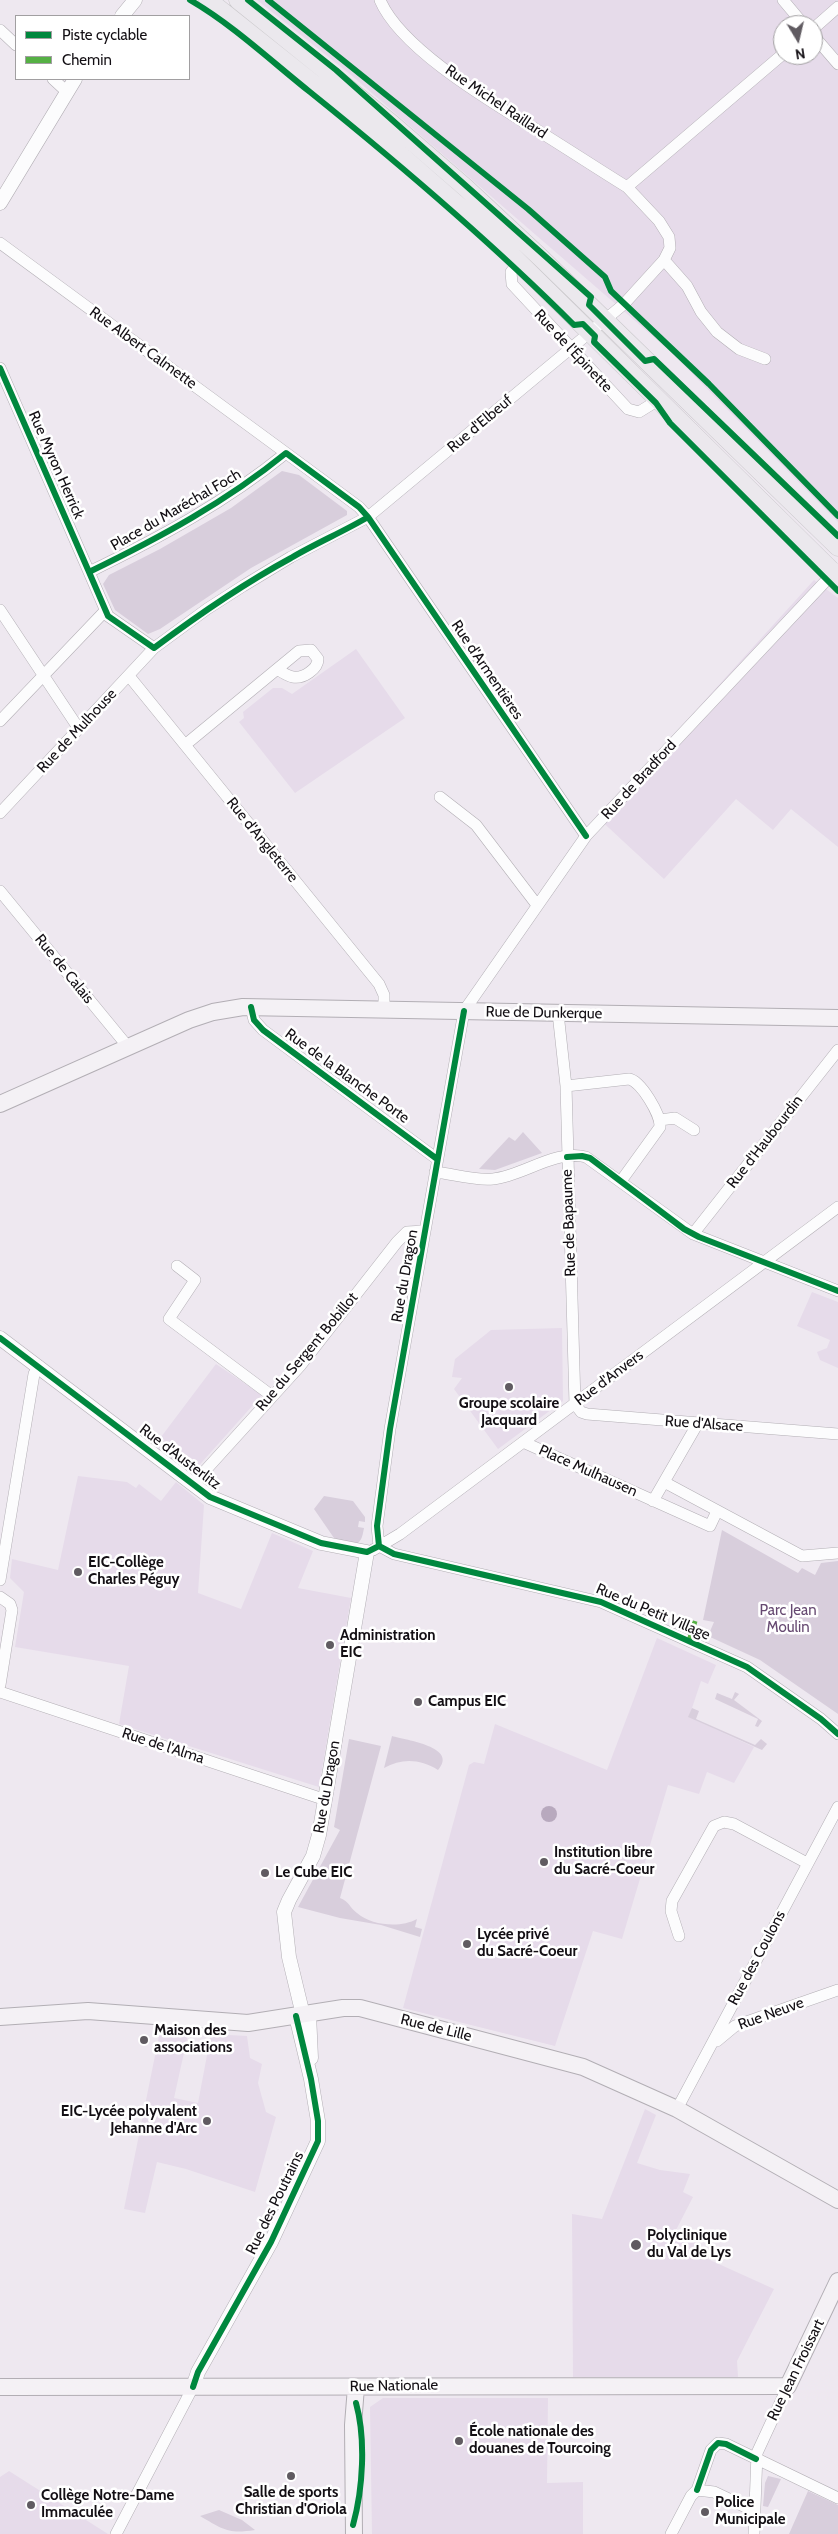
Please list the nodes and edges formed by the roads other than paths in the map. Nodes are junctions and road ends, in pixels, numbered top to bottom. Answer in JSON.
{"nodes":[{"id":1,"x":135,"y":0,"type":"edge"},
{"id":2,"x":208,"y":0,"type":"edge"},
{"id":3,"x":238,"y":0,"type":"edge"},
{"id":4,"x":380,"y":0,"type":"edge"},
{"id":5,"x":783,"y":0,"type":"edge"},
{"id":6,"x":838,"y":7,"type":"edge"},
{"id":7,"x":123,"y":15,"type":"edge"},
{"id":8,"x":796,"y":15,"type":"edge"},
{"id":9,"x":823,"y":20,"type":"edge"},
{"id":10,"x":0,"y":30,"type":"edge"},
{"id":11,"x":15,"y":44,"type":"edge"},
{"id":12,"x":823,"y":47,"type":"edge"},
{"id":13,"x":773,"y":63,"type":"edge"},
{"id":14,"x":838,"y":64,"type":"edge"},
{"id":15,"x":54,"y":80,"type":"edge"},
{"id":16,"x":74,"y":80,"type":"edge"},
{"id":17,"x":66,"y":91,"type":"junction"},
{"id":18,"x":628,"y":187,"type":"junction"},
{"id":19,"x":0,"y":203,"type":"edge"},
{"id":20,"x":0,"y":243,"type":"edge"},
{"id":21,"x":664,"y":260,"type":"junction"},
{"id":22,"x":520,"y":262,"type":"junction"},
{"id":23,"x":605,"y":320,"type":"junction"},
{"id":24,"x":591,"y":332,"type":"junction"},
{"id":25,"x":571,"y":348,"type":"junction"},
{"id":26,"x":764,"y":359,"type":"dead end"},
{"id":27,"x":0,"y":368,"type":"edge"},
{"id":28,"x":660,"y":399,"type":"junction"},
{"id":29,"x":286,"y":453,"type":"junction"},
{"id":30,"x":368,"y":517,"type":"junction"},
{"id":31,"x":838,"y":547,"type":"edge"},
{"id":32,"x":89,"y":572,"type":"junction"},
{"id":33,"x":837,"y":572,"type":"edge"},
{"id":34,"x":0,"y":610,"type":"edge"},
{"id":35,"x":105,"y":611,"type":"junction"},
{"id":36,"x":154,"y":648,"type":"junction"},
{"id":37,"x":277,"y":670,"type":"dead end"},
{"id":38,"x":43,"y":675,"type":"junction"},
{"id":39,"x":129,"y":676,"type":"junction"},
{"id":40,"x":0,"y":721,"type":"edge"},
{"id":41,"x":79,"y":728,"type":"junction"},
{"id":42,"x":185,"y":746,"type":"junction"},
{"id":43,"x":440,"y":797,"type":"dead end"},
{"id":44,"x":0,"y":813,"type":"edge"},
{"id":45,"x":586,"y":836,"type":"junction"},
{"id":46,"x":0,"y":891,"type":"edge"},
{"id":47,"x":536,"y":905,"type":"junction"},
{"id":48,"x":251,"y":1007,"type":"junction"},
{"id":49,"x":384,"y":1009,"type":"junction"},
{"id":50,"x":464,"y":1011,"type":"junction"},
{"id":51,"x":558,"y":1013,"type":"junction"},
{"id":52,"x":838,"y":1018,"type":"edge"},
{"id":53,"x":129,"y":1048,"type":"junction"},
{"id":54,"x":838,"y":1050,"type":"edge"},
{"id":55,"x":566,"y":1086,"type":"junction"},
{"id":56,"x":0,"y":1104,"type":"edge"},
{"id":57,"x":660,"y":1120,"type":"junction"},
{"id":58,"x":694,"y":1130,"type":"dead end"},
{"id":59,"x":567,"y":1157,"type":"junction"},
{"id":60,"x":437,"y":1159,"type":"junction"},
{"id":61,"x":435,"y":1172,"type":"junction"},
{"id":62,"x":621,"y":1181,"type":"junction"},
{"id":63,"x":838,"y":1207,"type":"edge"},
{"id":64,"x":425,"y":1231,"type":"junction"},
{"id":65,"x":693,"y":1234,"type":"junction"},
{"id":66,"x":764,"y":1262,"type":"junction"},
{"id":67,"x":176,"y":1266,"type":"dead end"},
{"id":68,"x":838,"y":1290,"type":"edge"},
{"id":69,"x":0,"y":1338,"type":"edge"},
{"id":70,"x":39,"y":1366,"type":"junction"},
{"id":71,"x":272,"y":1396,"type":"junction"},
{"id":72,"x":574,"y":1404,"type":"junction"},
{"id":73,"x":698,"y":1423,"type":"junction"},
{"id":74,"x":838,"y":1434,"type":"edge"},
{"id":75,"x":523,"y":1442,"type":"junction"},
{"id":76,"x":664,"y":1482,"type":"junction"},
{"id":77,"x":193,"y":1484,"type":"junction"},
{"id":78,"x":653,"y":1501,"type":"junction"},
{"id":79,"x":716,"y":1511,"type":"junction"},
{"id":80,"x":373,"y":1549,"type":"junction"},
{"id":81,"x":838,"y":1554,"type":"edge"},
{"id":82,"x":0,"y":1580,"type":"edge"},
{"id":83,"x":0,"y":1597,"type":"edge"},
{"id":84,"x":0,"y":1685,"type":"edge"},
{"id":85,"x":0,"y":1692,"type":"edge"},
{"id":86,"x":838,"y":1734,"type":"edge"},
{"id":87,"x":326,"y":1800,"type":"junction"},
{"id":88,"x":838,"y":1807,"type":"edge"},
{"id":89,"x":808,"y":1863,"type":"junction"},
{"id":90,"x":679,"y":1936,"type":"dead end"},
{"id":91,"x":838,"y":1990,"type":"edge"},
{"id":92,"x":302,"y":2015,"type":"junction"},
{"id":93,"x":0,"y":2017,"type":"edge"},
{"id":94,"x":711,"y":2048,"type":"junction"},
{"id":95,"x":677,"y":2109,"type":"junction"},
{"id":96,"x":838,"y":2200,"type":"edge"},
{"id":97,"x":838,"y":2281,"type":"edge"},
{"id":98,"x":788,"y":2386,"type":"junction"},
{"id":99,"x":0,"y":2387,"type":"edge"},
{"id":100,"x":192,"y":2387,"type":"junction"},
{"id":101,"x":356,"y":2387,"type":"junction"},
{"id":102,"x":756,"y":2459,"type":"junction"},
{"id":103,"x":694,"y":2493,"type":"junction"},
{"id":104,"x":838,"y":2498,"type":"edge"},
{"id":105,"x":754,"y":2511,"type":"junction"},
{"id":106,"x":353,"y":2531,"type":"edge"},
{"id":107,"x":756,"y":2533,"type":"edge"},
{"id":108,"x":116,"y":2534,"type":"edge"},
{"id":109,"x":671,"y":2534,"type":"edge"}],
"edges":[{"from":1,"to":7,"type":"street"},
{"from":2,"to":22,"type":"main road"},
{"from":3,"to":23,"type":"main road"},
{"from":4,"to":18,"type":"street","name":"Rue Michel Raillard"},
{"from":5,"to":8,"type":"street"},
{"from":6,"to":9,"type":"street"},
{"from":10,"to":11,"type":"street"},
{"from":12,"to":14,"type":"street"},
{"from":13,"to":18,"type":"street"},
{"from":15,"to":17,"type":"street"},
{"from":16,"to":17,"type":"street"},
{"from":17,"to":19,"type":"street"},
{"from":18,"to":21,"type":"street","name":"Rue Michel Raillard"},
{"from":20,"to":29,"type":"street","name":"Rue Albert Calmette"},
{"from":21,"to":23,"type":"street"},
{"from":21,"to":26,"type":"street"},
{"from":22,"to":24,"type":"main road"},
{"from":22,"to":25,"type":"street","name":"Rue de l'Épinette"},
{"from":23,"to":24,"type":"street"},
{"from":23,"to":31,"type":"main road"},
{"from":24,"to":25,"type":"street","name":"Rue d'Elbeuf"},
{"from":24,"to":28,"type":"main road"},
{"from":25,"to":28,"type":"street","name":"Rue de l'Épinette"},
{"from":25,"to":30,"type":"street","name":"Rue d'Elbeuf"},
{"from":27,"to":32,"type":"street","name":"Rue Myron Herrick"},
{"from":28,"to":33,"type":"main road"},
{"from":29,"to":30,"type":"street"},
{"from":29,"to":32,"type":"street","name":"Place du Maréchal Foch"},
{"from":30,"to":36,"type":"street"},
{"from":30,"to":45,"type":"street","name":"Rue d'Armentières"},
{"from":32,"to":35,"type":"street"},
{"from":33,"to":45,"type":"street","name":"Rue de Bradford"},
{"from":34,"to":38,"type":"street"},
{"from":35,"to":36,"type":"street"},
{"from":35,"to":38,"type":"street"},
{"from":36,"to":39,"type":"street","name":"Rue de Mulhouse"},
{"from":37,"to":42,"type":"street"},
{"from":38,"to":40,"type":"street"},
{"from":38,"to":41,"type":"street"},
{"from":39,"to":41,"type":"street","name":"Rue de Mulhouse"},
{"from":39,"to":42,"type":"street","name":"Rue d'Angleterre"},
{"from":41,"to":44,"type":"street","name":"Rue de Mulhouse"},
{"from":42,"to":49,"type":"street","name":"Rue d'Angleterre"},
{"from":43,"to":47,"type":"street"},
{"from":45,"to":47,"type":"street","name":"Rue de Bradford"},
{"from":46,"to":53,"type":"street","name":"Rue de Calais"},
{"from":47,"to":50,"type":"street","name":"Rue de Bradford"},
{"from":48,"to":49,"type":"main road","name":"Rue de Dunkerque"},
{"from":48,"to":53,"type":"main road"},
{"from":48,"to":60,"type":"street","name":"Rue de la Blanche Porte"},
{"from":49,"to":50,"type":"main road","name":"Rue de Dunkerque"},
{"from":50,"to":51,"type":"main road","name":"Rue de Dunkerque"},
{"from":50,"to":60,"type":"street","name":"Rue du Dragon"},
{"from":51,"to":52,"type":"main road","name":"Rue de Dunkerque"},
{"from":51,"to":55,"type":"street","name":"Rue de Bapaume"},
{"from":53,"to":56,"type":"main road"},
{"from":54,"to":65,"type":"street","name":"Rue d'Haubourdin"},
{"from":55,"to":57,"type":"street"},
{"from":55,"to":59,"type":"street","name":"Rue de Bapaume"},
{"from":57,"to":58,"type":"street"},
{"from":57,"to":62,"type":"street"},
{"from":59,"to":61,"type":"street"},
{"from":59,"to":62,"type":"street"},
{"from":59,"to":72,"type":"street","name":"Rue de Bapaume"},
{"from":60,"to":61,"type":"street","name":"Rue du Dragon"},
{"from":61,"to":64,"type":"street","name":"Rue du Dragon"},
{"from":62,"to":65,"type":"street"},
{"from":63,"to":66,"type":"street","name":"Rue d'Anvers"},
{"from":64,"to":71,"type":"street","name":"Rue du Sergent Bobillot"},
{"from":64,"to":80,"type":"street","name":"Rue du Dragon"},
{"from":65,"to":66,"type":"street"},
{"from":66,"to":68,"type":"street"},
{"from":66,"to":72,"type":"street","name":"Rue d'Anvers"},
{"from":67,"to":71,"type":"street"},
{"from":69,"to":70,"type":"street","name":"Rue d'Austerlitz"},
{"from":70,"to":77,"type":"street","name":"Rue d'Austerlitz"},
{"from":70,"to":82,"type":"street"},
{"from":71,"to":77,"type":"street","name":"Rue du Sergent Bobillot"},
{"from":72,"to":73,"type":"street","name":"Rue d'Alsace"},
{"from":72,"to":75,"type":"street","name":"Rue d'Anvers"},
{"from":73,"to":74,"type":"street","name":"Rue d'Alsace"},
{"from":73,"to":76,"type":"street","name":"Place Mulhausen"},
{"from":75,"to":78,"type":"street","name":"Place Mulhausen"},
{"from":75,"to":80,"type":"street","name":"Rue d'Anvers"},
{"from":76,"to":78,"type":"street","name":"Place Mulhausen"},
{"from":76,"to":79,"type":"street"},
{"from":77,"to":80,"type":"street","name":"Rue d'Austerlitz"},
{"from":78,"to":79,"type":"street"},
{"from":79,"to":81,"type":"street"},
{"from":80,"to":86,"type":"street","name":"Rue du Petit Village"},
{"from":80,"to":87,"type":"street","name":"Rue du Dragon"},
{"from":83,"to":84,"type":"street"},
{"from":85,"to":87,"type":"street","name":"Rue de l'Alma"},
{"from":87,"to":92,"type":"street","name":"Rue du Dragon"},
{"from":88,"to":89,"type":"street","name":"Rue des Coulons"},
{"from":89,"to":90,"type":"street"},
{"from":89,"to":94,"type":"street","name":"Rue des Coulons"},
{"from":91,"to":94,"type":"street","name":"Rue Neuve"},
{"from":92,"to":93,"type":"main road","name":"Rue de Lille"},
{"from":92,"to":95,"type":"main road","name":"Rue de Lille"},
{"from":92,"to":100,"type":"street","name":"Rue des Poutrains"},
{"from":94,"to":95,"type":"street","name":"Rue des Coulons"},
{"from":95,"to":96,"type":"main road","name":"Rue de Lille"},
{"from":97,"to":98,"type":"main road","name":"Rue Jean Froissart"},
{"from":98,"to":101,"type":"main road","name":"Rue Nationale"},
{"from":98,"to":102,"type":"street","name":"Rue Jean Froissart"},
{"from":99,"to":100,"type":"main road","name":"Rue Nationale"},
{"from":100,"to":101,"type":"main road","name":"Rue Nationale"},
{"from":100,"to":108,"type":"street","name":"Rue des Poutrains"},
{"from":101,"to":106,"type":"main road"},
{"from":102,"to":103,"type":"street"},
{"from":102,"to":104,"type":"street"},
{"from":102,"to":105,"type":"street","name":"Rue Jean Froissart"},
{"from":103,"to":105,"type":"street"},
{"from":103,"to":109,"type":"street"},
{"from":105,"to":107,"type":"street","name":"Rue Jean Froissart"}]}
